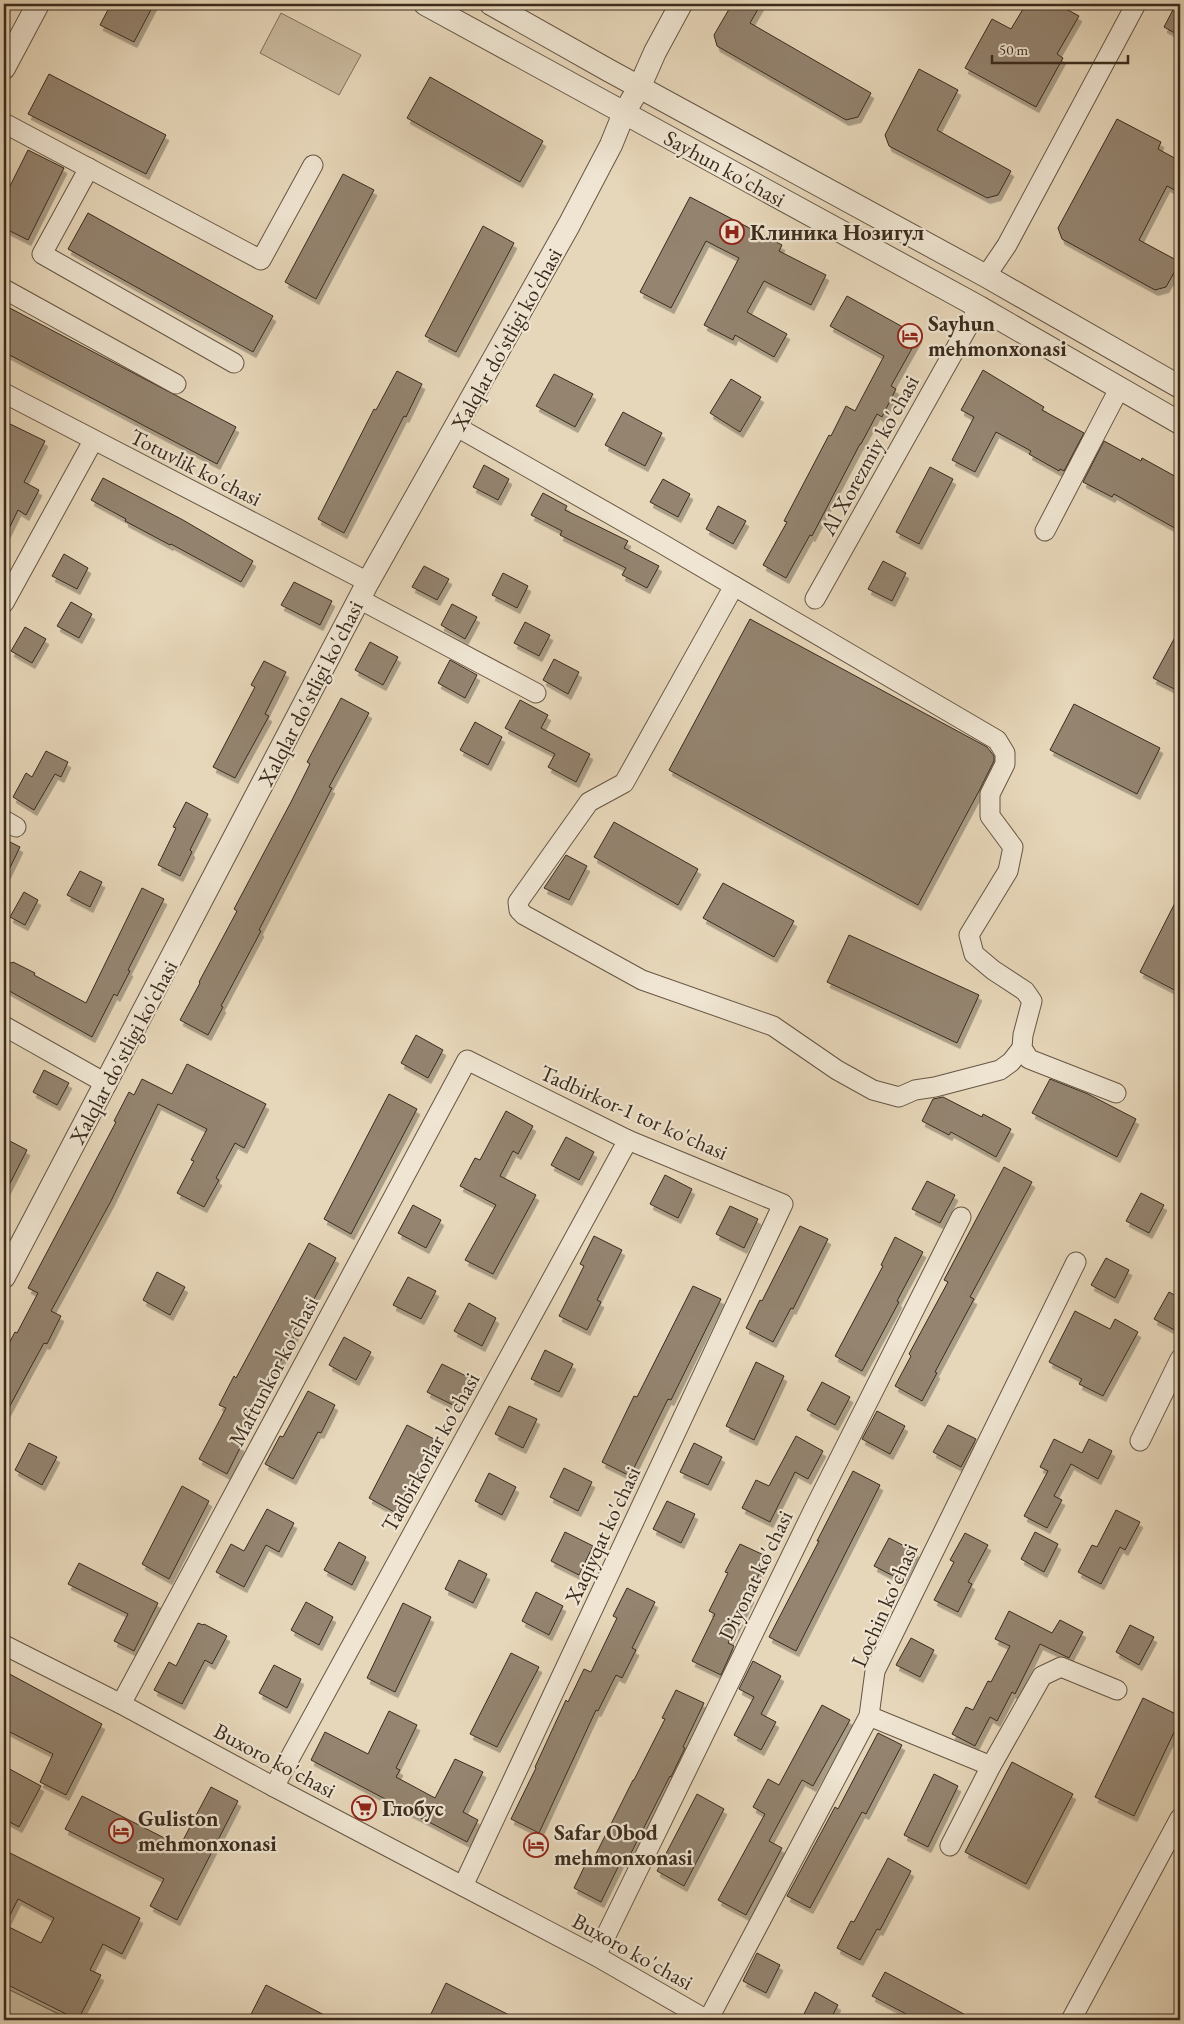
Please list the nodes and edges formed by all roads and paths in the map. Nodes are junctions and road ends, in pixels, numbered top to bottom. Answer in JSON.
{"nodes":[{"id":1,"x":38,"y":4,"type":"edge"},
{"id":2,"x":424,"y":4,"type":"edge"},
{"id":3,"x":491,"y":4,"type":"edge"},
{"id":4,"x":681,"y":4,"type":"edge"},
{"id":5,"x":1136,"y":4,"type":"edge"},
{"id":6,"x":4,"y":68,"type":"edge"},
{"id":7,"x":640,"y":86,"type":"junction"},
{"id":8,"x":624,"y":113,"type":"junction"},
{"id":9,"x":4,"y":123,"type":"edge"},
{"id":10,"x":313,"y":165,"type":"dead end"},
{"id":11,"x":89,"y":168,"type":"junction"},
{"id":12,"x":986,"y":276,"type":"junction"},
{"id":13,"x":4,"y":289,"type":"edge"},
{"id":14,"x":979,"y":307,"type":"junction"},
{"id":15,"x":234,"y":363,"type":"dead end"},
{"id":16,"x":176,"y":384,"type":"dead end"},
{"id":17,"x":1180,"y":387,"type":"edge"},
{"id":18,"x":1118,"y":388,"type":"junction"},
{"id":19,"x":4,"y":393,"type":"edge"},
{"id":20,"x":1180,"y":423,"type":"edge"},
{"id":21,"x":457,"y":427,"type":"junction"},
{"id":22,"x":93,"y":440,"type":"junction"},
{"id":23,"x":1045,"y":531,"type":"dead end"},
{"id":24,"x":734,"y":586,"type":"junction"},
{"id":25,"x":363,"y":591,"type":"junction"},
{"id":26,"x":815,"y":599,"type":"dead end"},
{"id":27,"x":4,"y":603,"type":"edge"},
{"id":28,"x":536,"y":693,"type":"dead end"},
{"id":29,"x":4,"y":1026,"type":"edge"},
{"id":30,"x":1022,"y":1048,"type":"junction"},
{"id":31,"x":467,"y":1060,"type":"joint"},
{"id":32,"x":107,"y":1084,"type":"junction"},
{"id":33,"x":1116,"y":1093,"type":"dead end"},
{"id":34,"x":628,"y":1140,"type":"junction"},
{"id":35,"x":783,"y":1204,"type":"joint"},
{"id":36,"x":961,"y":1217,"type":"dead end"},
{"id":37,"x":1076,"y":1262,"type":"dead end"},
{"id":38,"x":4,"y":1277,"type":"edge"},
{"id":39,"x":1180,"y":1359,"type":"edge"},
{"id":40,"x":1140,"y":1441,"type":"dead end"},
{"id":41,"x":4,"y":1645,"type":"edge"},
{"id":42,"x":1117,"y":1690,"type":"dead end"},
{"id":43,"x":122,"y":1704,"type":"junction"},
{"id":44,"x":869,"y":1716,"type":"junction"},
{"id":45,"x":992,"y":1766,"type":"junction"},
{"id":46,"x":274,"y":1787,"type":"junction"},
{"id":47,"x":1180,"y":1818,"type":"edge"},
{"id":48,"x":950,"y":1846,"type":"dead end"},
{"id":49,"x":463,"y":1886,"type":"junction"},
{"id":50,"x":596,"y":1956,"type":"junction"},
{"id":51,"x":707,"y":2020,"type":"edge"},
{"id":52,"x":1071,"y":2020,"type":"edge"}],
"edges":[{"from":1,"to":6,"type":"street"},
{"from":2,"to":8,"type":"street","name":"Sayhun ko'chasi"},
{"from":3,"to":7,"type":"street","name":"Sayhun ko'chasi"},
{"from":4,"to":7,"type":"street","name":"Xalqlar do'stligi ko'chasi"},
{"from":5,"to":12,"type":"street"},
{"from":7,"to":8,"type":"street","name":"Xalqlar do'stligi ko'chasi"},
{"from":7,"to":12,"type":"street","name":"Sayhun ko'chasi"},
{"from":8,"to":14,"type":"street","name":"Sayhun ko'chasi"},
{"from":8,"to":21,"type":"street","name":"Xalqlar do'stligi ko'chasi"},
{"from":9,"to":11,"type":"street"},
{"from":10,"to":11,"type":"street"},
{"from":11,"to":15,"type":"street"},
{"from":12,"to":17,"type":"street","name":"Sayhun ko'chasi"},
{"from":13,"to":16,"type":"street"},
{"from":14,"to":18,"type":"street","name":"Sayhun ko'chasi"},
{"from":14,"to":26,"type":"street","name":"Al Xorezmiy ko'chasi"},
{"from":18,"to":20,"type":"street","name":"Sayhun ko'chasi"},
{"from":18,"to":23,"type":"street"},
{"from":19,"to":22,"type":"street","name":"Totuvlik ko'chasi"},
{"from":21,"to":24,"type":"street"},
{"from":21,"to":25,"type":"street","name":"Xalqlar do'stligi ko'chasi"},
{"from":22,"to":25,"type":"street","name":"Totuvlik ko'chasi"},
{"from":22,"to":27,"type":"street"},
{"from":24,"to":30,"type":"street"},
{"from":24,"to":30,"type":"street"},
{"from":25,"to":28,"type":"street","name":"Totuvlik ko'chasi"},
{"from":25,"to":32,"type":"street","name":"Xalqlar do'stligi ko'chasi"},
{"from":29,"to":32,"type":"street"},
{"from":30,"to":33,"type":"street"},
{"from":31,"to":34,"type":"street","name":"Tadbirkor-1 tor ko'chasi"},
{"from":31,"to":43,"type":"street","name":"Maftunkor ko'chasi"},
{"from":32,"to":38,"type":"street","name":"Xalqlar do'stligi ko'chasi"},
{"from":34,"to":35,"type":"street","name":"Tadbirkor-1 tor ko'chasi"},
{"from":34,"to":46,"type":"street","name":"Tadbirkorlar ko'chasi"},
{"from":35,"to":49,"type":"street","name":"Xaqiyqat ko'chasi"},
{"from":36,"to":50,"type":"street","name":"Diyonat ko'chasi"},
{"from":37,"to":44,"type":"street","name":"Lochin ko'chasi"},
{"from":39,"to":40,"type":"street"},
{"from":41,"to":43,"type":"street","name":"Buxoro ko'chasi"},
{"from":42,"to":45,"type":"street"},
{"from":43,"to":46,"type":"street","name":"Buxoro ko'chasi"},
{"from":44,"to":45,"type":"street"},
{"from":44,"to":51,"type":"street","name":"Lochin ko'chasi"},
{"from":45,"to":48,"type":"street"},
{"from":46,"to":49,"type":"street","name":"Buxoro ko'chasi"},
{"from":47,"to":52,"type":"street"},
{"from":49,"to":50,"type":"street","name":"Buxoro ko'chasi"},
{"from":50,"to":51,"type":"street","name":"Buxoro ko'chasi"}]}
